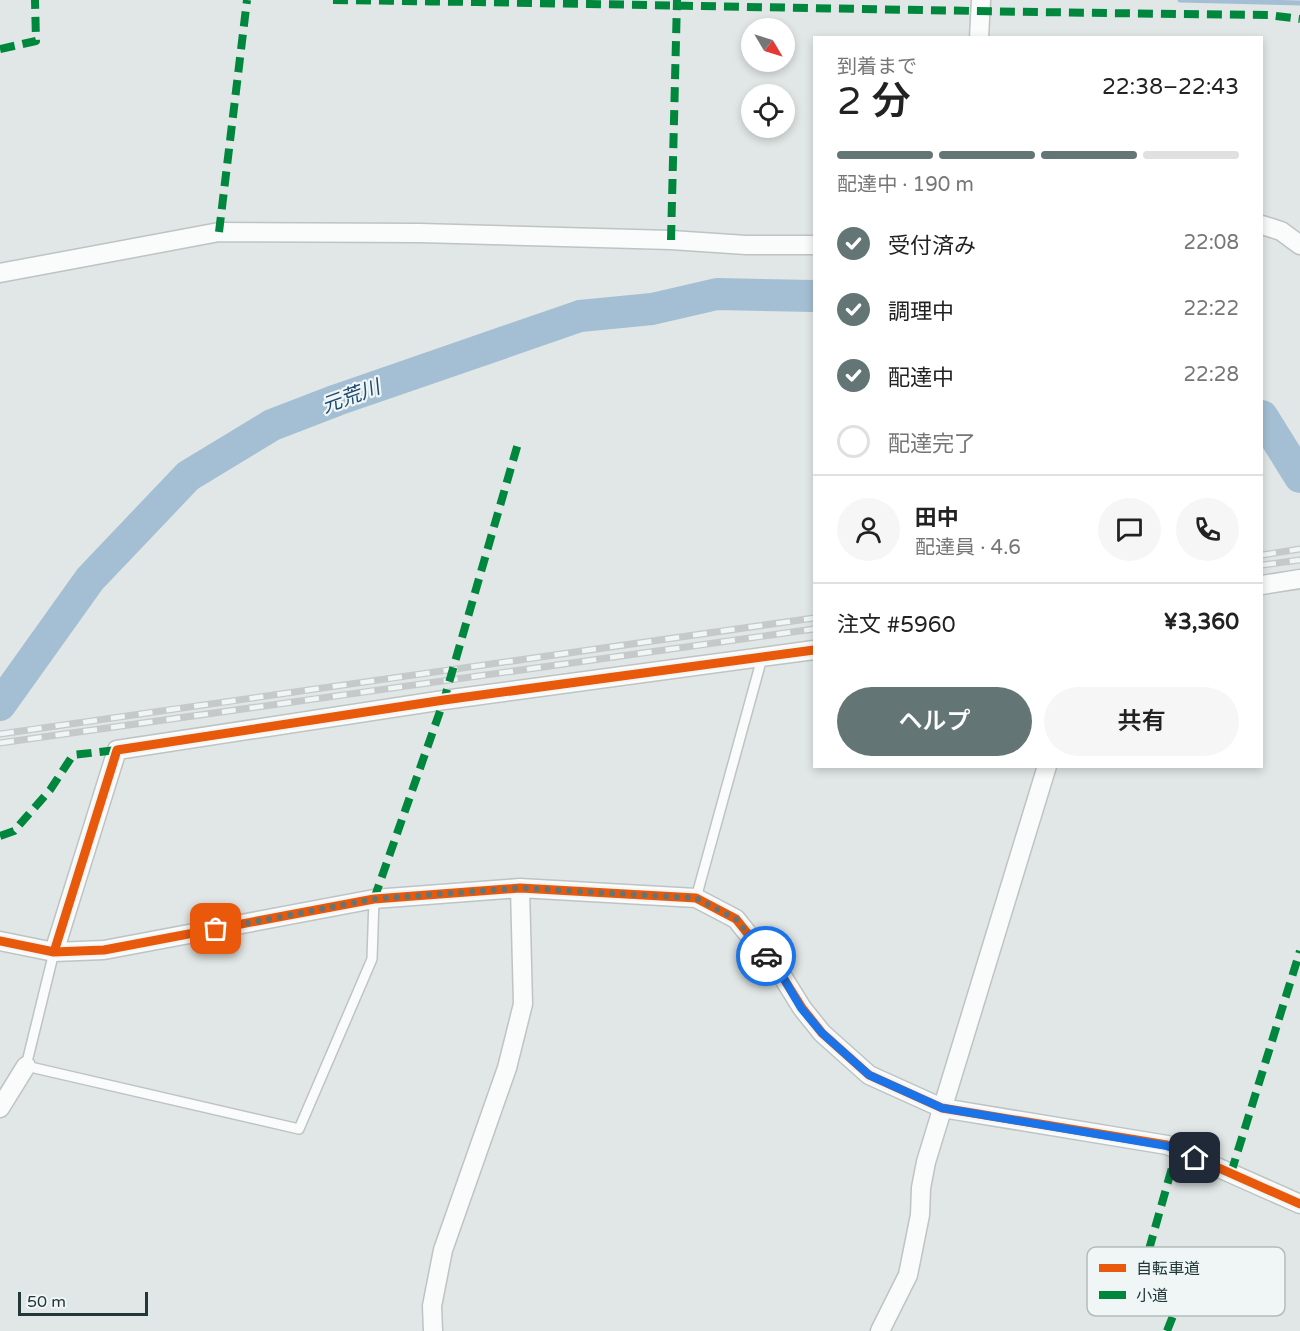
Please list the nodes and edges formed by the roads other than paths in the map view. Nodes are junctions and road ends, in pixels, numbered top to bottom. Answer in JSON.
{"nodes":[{"id":1,"x":981,"y":0,"type":"edge"},
{"id":2,"x":980,"y":36,"type":"edge"},
{"id":3,"x":1263,"y":225,"type":"edge"},
{"id":4,"x":813,"y":245,"type":"edge"},
{"id":5,"x":1300,"y":245,"type":"edge"},
{"id":6,"x":0,"y":273,"type":"edge"},
{"id":7,"x":1295,"y":580,"type":"edge"},
{"id":8,"x":1263,"y":585,"type":"edge"},
{"id":9,"x":813,"y":650,"type":"edge"},
{"id":10,"x":762,"y":658,"type":"junction"},
{"id":11,"x":1046,"y":768,"type":"edge"},
{"id":12,"x":520,"y":888,"type":"junction"},
{"id":13,"x":696,"y":898,"type":"junction"},
{"id":14,"x":374,"y":899,"type":"junction"},
{"id":15,"x":0,"y":941,"type":"edge"},
{"id":16,"x":54,"y":952,"type":"junction"},
{"id":17,"x":26,"y":1066,"type":"junction"},
{"id":18,"x":0,"y":1108,"type":"edge"},
{"id":19,"x":942,"y":1108,"type":"junction"},
{"id":20,"x":1300,"y":1204,"type":"edge"},
{"id":21,"x":433,"y":1331,"type":"edge"},
{"id":22,"x":880,"y":1331,"type":"edge"}],
"edges":[{"from":1,"to":2,"type":"street"},
{"from":3,"to":5,"type":"street"},
{"from":4,"to":6,"type":"street"},
{"from":7,"to":8,"type":"street"},
{"from":9,"to":10,"type":"street"},
{"from":10,"to":13,"type":"lane"},
{"from":10,"to":16,"type":"street"},
{"from":11,"to":19,"type":"street"},
{"from":12,"to":13,"type":"street"},
{"from":12,"to":14,"type":"street"},
{"from":12,"to":21,"type":"street"},
{"from":13,"to":19,"type":"street"},
{"from":14,"to":16,"type":"street"},
{"from":14,"to":17,"type":"lane"},
{"from":15,"to":16,"type":"street"},
{"from":16,"to":17,"type":"lane"},
{"from":17,"to":18,"type":"street"},
{"from":19,"to":20,"type":"street"},
{"from":19,"to":22,"type":"street"}]}
